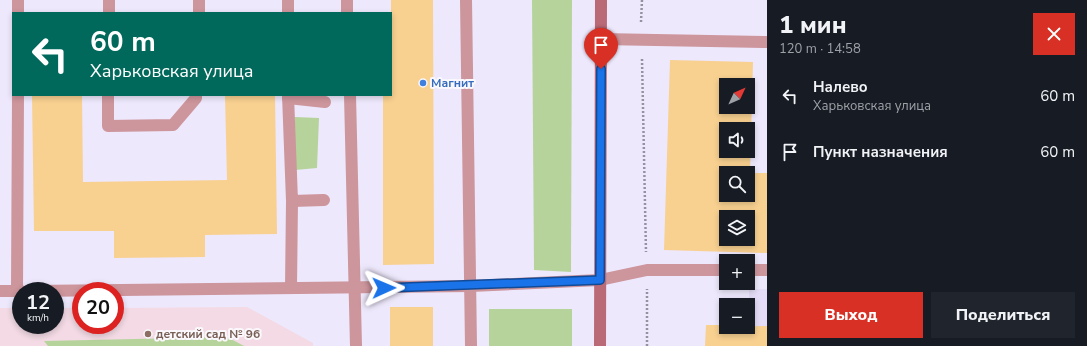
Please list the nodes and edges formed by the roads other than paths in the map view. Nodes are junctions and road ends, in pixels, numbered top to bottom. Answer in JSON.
{"nodes":[{"id":1,"x":18,"y":0,"type":"edge"},
{"id":2,"x":109,"y":0,"type":"edge"},
{"id":3,"x":199,"y":0,"type":"edge"},
{"id":4,"x":288,"y":0,"type":"edge"},
{"id":5,"x":347,"y":0,"type":"edge"},
{"id":6,"x":466,"y":0,"type":"edge"},
{"id":7,"x":601,"y":0,"type":"edge"},
{"id":8,"x":18,"y":12,"type":"edge"},
{"id":9,"x":109,"y":12,"type":"edge"},
{"id":10,"x":199,"y":12,"type":"edge"},
{"id":11,"x":288,"y":12,"type":"edge"},
{"id":12,"x":347,"y":12,"type":"edge"},
{"id":13,"x":601,"y":39,"type":"junction"},
{"id":14,"x":767,"y":42,"type":"edge"},
{"id":15,"x":18,"y":96,"type":"edge"},
{"id":16,"x":108,"y":96,"type":"edge"},
{"id":17,"x":196,"y":96,"type":"edge"},
{"id":18,"x":288,"y":96,"type":"edge"},
{"id":19,"x":350,"y":96,"type":"edge"},
{"id":20,"x":325,"y":102,"type":"dead end"},
{"id":21,"x":324,"y":200,"type":"dead end"},
{"id":22,"x":292,"y":202,"type":"junction"},
{"id":23,"x":719,"y":270,"type":"edge"},
{"id":24,"x":755,"y":270,"type":"edge"},
{"id":25,"x":767,"y":270,"type":"edge"},
{"id":26,"x":600,"y":280,"type":"junction"},
{"id":27,"x":19,"y":282,"type":"edge"},
{"id":28,"x":470,"y":286,"type":"junction"},
{"id":29,"x":291,"y":288,"type":"junction"},
{"id":30,"x":355,"y":288,"type":"junction"},
{"id":31,"x":0,"y":291,"type":"edge"},
{"id":32,"x":12,"y":291,"type":"edge"},
{"id":33,"x":64,"y":291,"type":"edge"},
{"id":34,"x":356,"y":346,"type":"edge"},
{"id":35,"x":470,"y":346,"type":"edge"},
{"id":36,"x":600,"y":346,"type":"edge"}],
"edges":[{"from":1,"to":8,"type":"lane"},
{"from":2,"to":9,"type":"lane"},
{"from":3,"to":10,"type":"lane"},
{"from":4,"to":11,"type":"lane"},
{"from":5,"to":12,"type":"lane"},
{"from":6,"to":28,"type":"lane"},
{"from":7,"to":13,"type":"street"},
{"from":13,"to":14,"type":"lane"},
{"from":13,"to":26,"type":"street"},
{"from":15,"to":27,"type":"lane"},
{"from":16,"to":17,"type":"lane"},
{"from":18,"to":20,"type":"lane"},
{"from":18,"to":22,"type":"lane"},
{"from":19,"to":30,"type":"lane"},
{"from":21,"to":22,"type":"lane"},
{"from":22,"to":29,"type":"lane"},
{"from":23,"to":26,"type":"lane"},
{"from":24,"to":25,"type":"lane"},
{"from":26,"to":28,"type":"lane"},
{"from":26,"to":36,"type":"street"},
{"from":28,"to":30,"type":"lane"},
{"from":28,"to":35,"type":"lane"},
{"from":29,"to":30,"type":"lane"},
{"from":29,"to":33,"type":"lane"},
{"from":30,"to":34,"type":"lane"},
{"from":31,"to":32,"type":"lane"}]}
